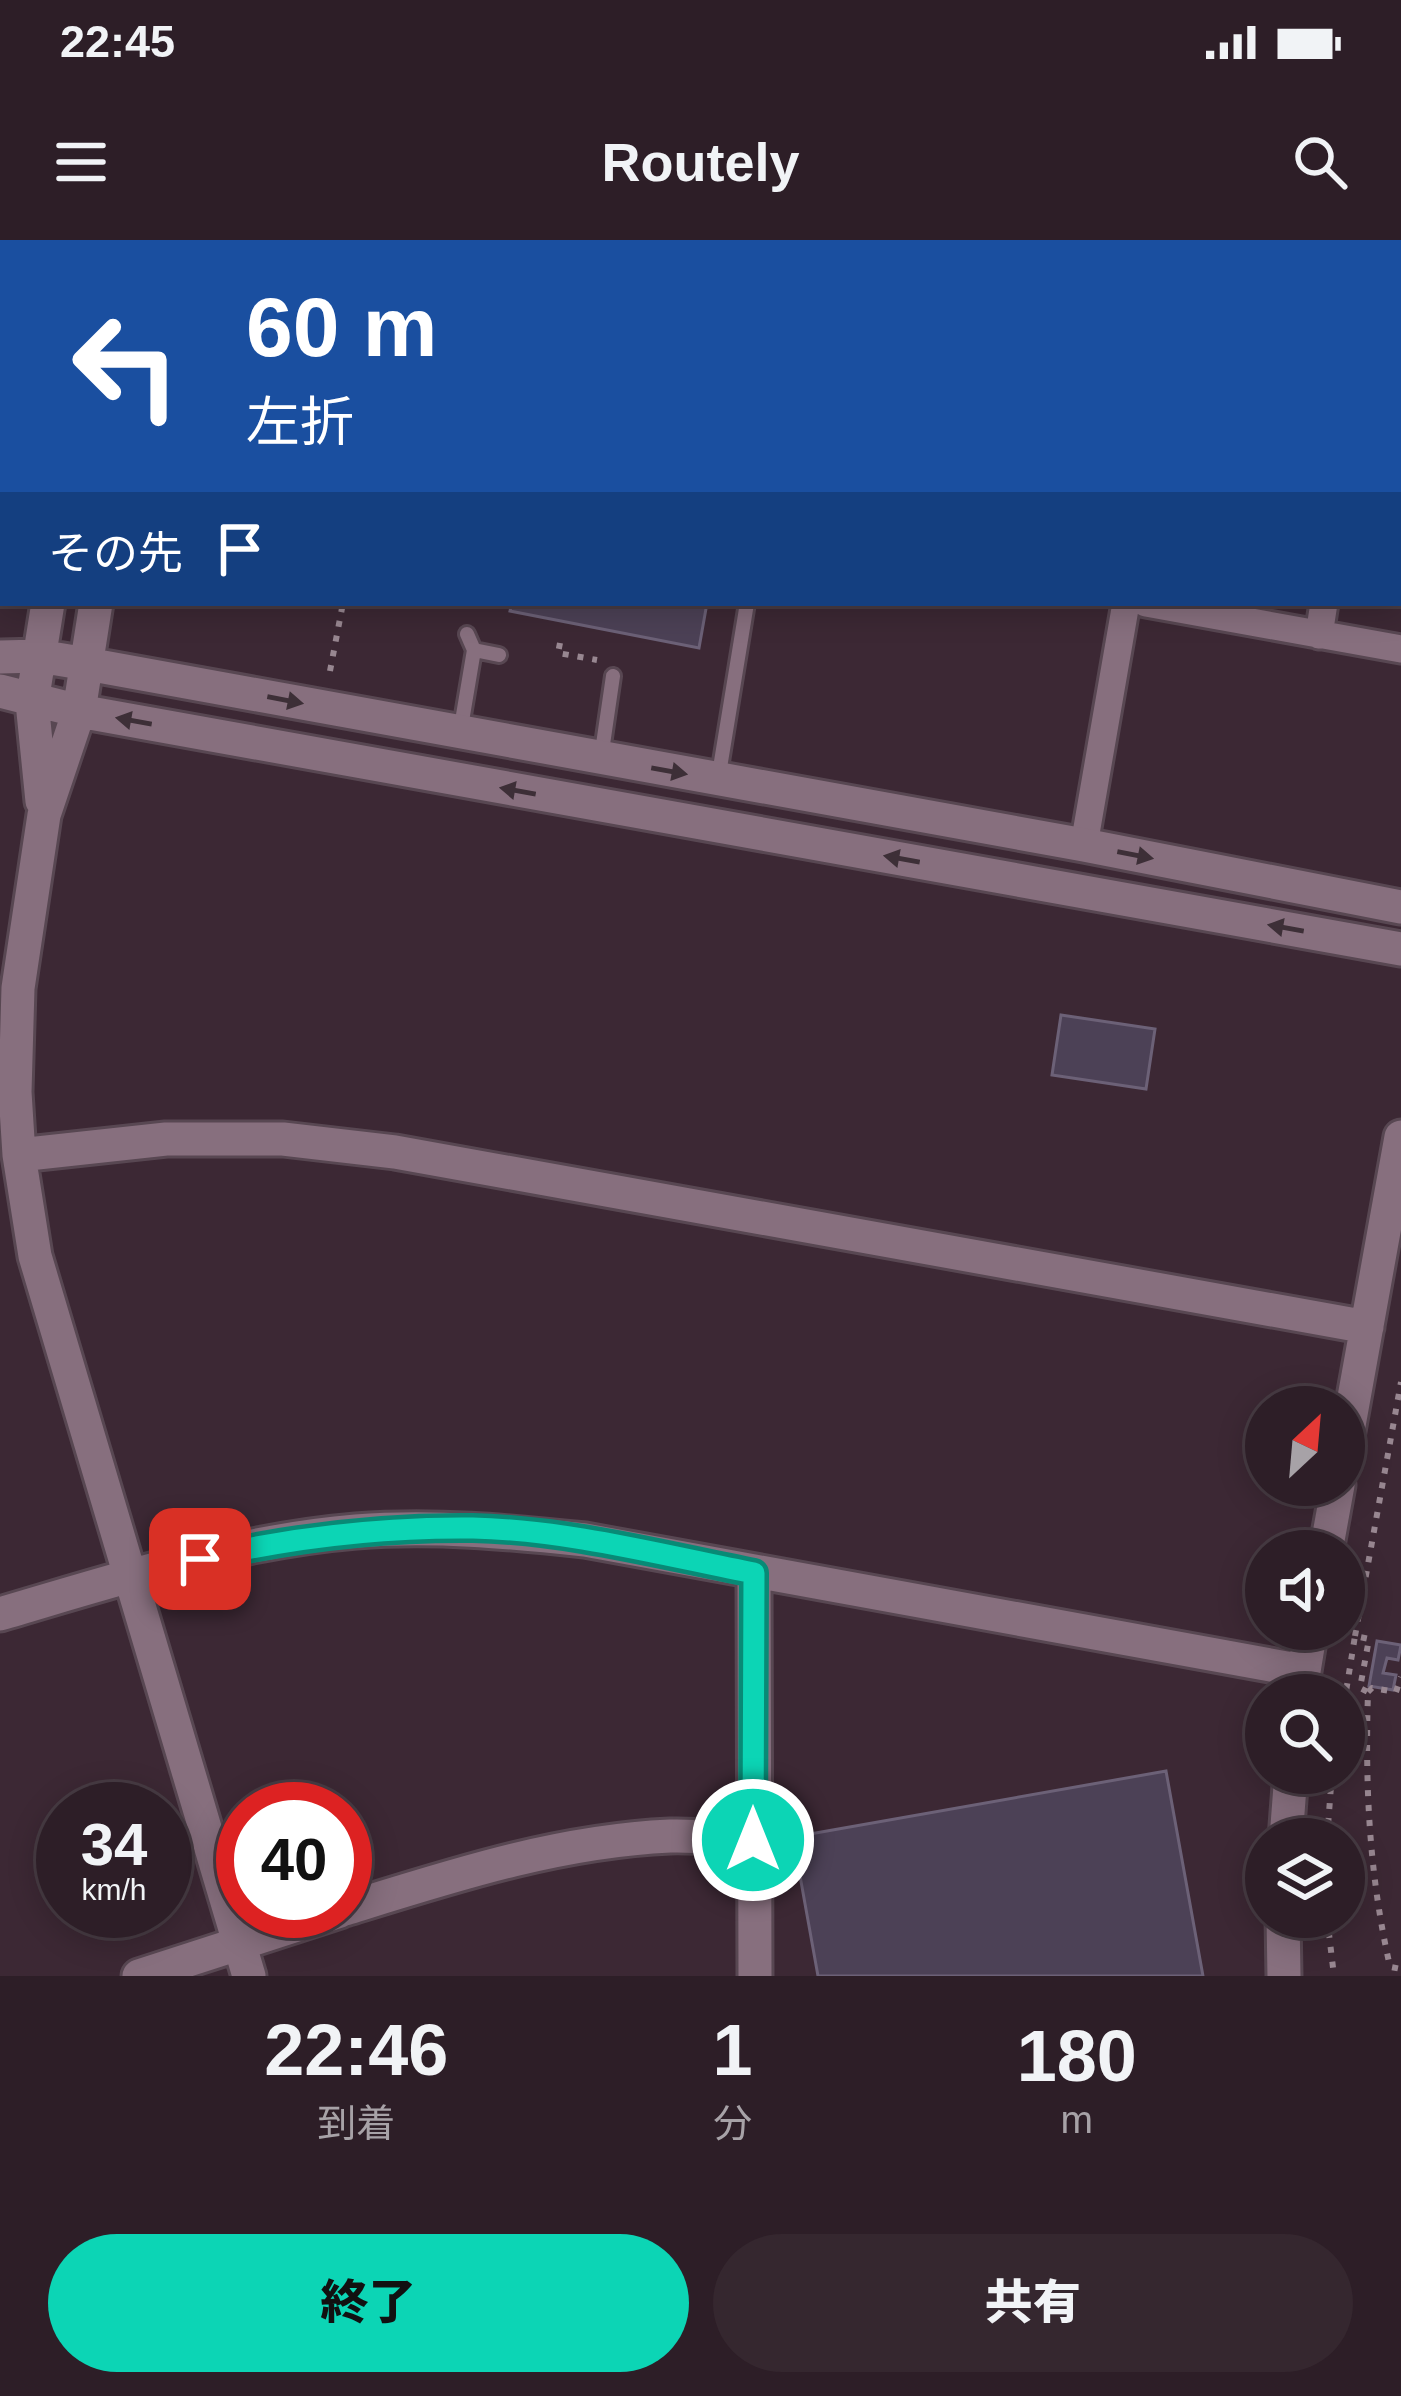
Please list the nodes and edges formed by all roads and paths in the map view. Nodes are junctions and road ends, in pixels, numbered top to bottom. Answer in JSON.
{"nodes":[{"id":1,"x":47,"y":606,"type":"edge"},
{"id":2,"x":96,"y":606,"type":"edge"},
{"id":3,"x":342,"y":606,"type":"edge"},
{"id":4,"x":747,"y":606,"type":"edge"},
{"id":5,"x":1125,"y":606,"type":"edge"},
{"id":6,"x":1162,"y":606,"type":"edge"},
{"id":7,"x":1324,"y":606,"type":"edge"},
{"id":8,"x":467,"y":634,"type":"dead end"},
{"id":9,"x":1319,"y":635,"type":"junction"},
{"id":10,"x":560,"y":643,"type":"dead end"},
{"id":11,"x":1401,"y":649,"type":"edge"},
{"id":12,"x":474,"y":650,"type":"junction"},
{"id":13,"x":499,"y":655,"type":"dead end"},
{"id":14,"x":39,"y":656,"type":"junction"},
{"id":15,"x":0,"y":657,"type":"edge"},
{"id":16,"x":87,"y":664,"type":"junction"},
{"id":17,"x":330,"y":671,"type":"dead end"},
{"id":18,"x":595,"y":673,"type":"dead end"},
{"id":19,"x":613,"y":676,"type":"dead end"},
{"id":20,"x":16,"y":697,"type":"edge"},
{"id":21,"x":79,"y":711,"type":"junction"},
{"id":22,"x":460,"y":733,"type":"junction"},
{"id":23,"x":601,"y":758,"type":"junction"},
{"id":24,"x":718,"y":780,"type":"junction"},
{"id":25,"x":44,"y":814,"type":"junction"},
{"id":26,"x":1084,"y":844,"type":"junction"},
{"id":27,"x":1401,"y":907,"type":"edge"},
{"id":28,"x":1401,"y":949,"type":"edge"},
{"id":29,"x":1400,"y":1153,"type":"edge"},
{"id":30,"x":19,"y":1155,"type":"junction"},
{"id":31,"x":1367,"y":1328,"type":"junction"},
{"id":32,"x":1401,"y":1382,"type":"edge"},
{"id":33,"x":1356,"y":1386,"type":"edge"},
{"id":34,"x":754,"y":1573,"type":"junction"},
{"id":35,"x":132,"y":1576,"type":"junction"},
{"id":36,"x":1365,"y":1581,"type":"edge"},
{"id":37,"x":0,"y":1614,"type":"edge"},
{"id":38,"x":1365,"y":1638,"type":"edge"},
{"id":39,"x":1257,"y":1674,"type":"edge"},
{"id":40,"x":1401,"y":1677,"type":"edge"},
{"id":41,"x":1368,"y":1692,"type":"junction"},
{"id":42,"x":753,"y":1840,"type":"junction"},
{"id":43,"x":372,"y":1901,"type":"edge"},
{"id":44,"x":254,"y":1938,"type":"edge"},
{"id":45,"x":1284,"y":1938,"type":"edge"},
{"id":46,"x":1329,"y":1938,"type":"edge"},
{"id":47,"x":238,"y":1943,"type":"junction"},
{"id":48,"x":1401,"y":1969,"type":"edge"},
{"id":49,"x":139,"y":1976,"type":"edge"},
{"id":50,"x":249,"y":1976,"type":"edge"},
{"id":51,"x":755,"y":1976,"type":"edge"},
{"id":52,"x":1285,"y":1976,"type":"edge"},
{"id":53,"x":1334,"y":1976,"type":"edge"}],
"edges":[{"from":1,"to":14,"type":"street"},
{"from":2,"to":16,"type":"street"},
{"from":3,"to":17,"type":"path"},
{"from":4,"to":24,"type":"lane"},
{"from":5,"to":26,"type":"street"},
{"from":6,"to":9,"type":"street"},
{"from":7,"to":9,"type":"street"},
{"from":8,"to":12,"type":"lane"},
{"from":9,"to":11,"type":"street"},
{"from":10,"to":18,"type":"path"},
{"from":12,"to":13,"type":"lane"},
{"from":12,"to":22,"type":"lane"},
{"from":14,"to":15,"type":"street"},
{"from":14,"to":16,"type":"street"},
{"from":14,"to":20,"type":"street"},
{"from":16,"to":21,"type":"street"},
{"from":16,"to":22,"type":"street","one_way":true},
{"from":19,"to":23,"type":"lane"},
{"from":20,"to":21,"type":"street"},
{"from":20,"to":25,"type":"street"},
{"from":21,"to":25,"type":"street"},
{"from":28,"to":21,"type":"street","one_way":true},
{"from":22,"to":23,"type":"street"},
{"from":23,"to":24,"type":"street","one_way":true},
{"from":24,"to":26,"type":"street"},
{"from":25,"to":30,"type":"street"},
{"from":26,"to":27,"type":"street","one_way":true},
{"from":29,"to":31,"type":"street"},
{"from":30,"to":31,"type":"street"},
{"from":30,"to":35,"type":"street"},
{"from":31,"to":33,"type":"street"},
{"from":32,"to":36,"type":"path"},
{"from":34,"to":35,"type":"street"},
{"from":34,"to":39,"type":"street"},
{"from":34,"to":42,"type":"street"},
{"from":35,"to":37,"type":"street"},
{"from":35,"to":47,"type":"street"},
{"from":38,"to":41,"type":"path"},
{"from":40,"to":41,"type":"path"},
{"from":41,"to":48,"type":"path"},
{"from":42,"to":43,"type":"street"},
{"from":42,"to":51,"type":"street"},
{"from":44,"to":47,"type":"street"},
{"from":45,"to":52,"type":"street"},
{"from":46,"to":53,"type":"path"},
{"from":47,"to":49,"type":"street"},
{"from":47,"to":50,"type":"street"}]}
